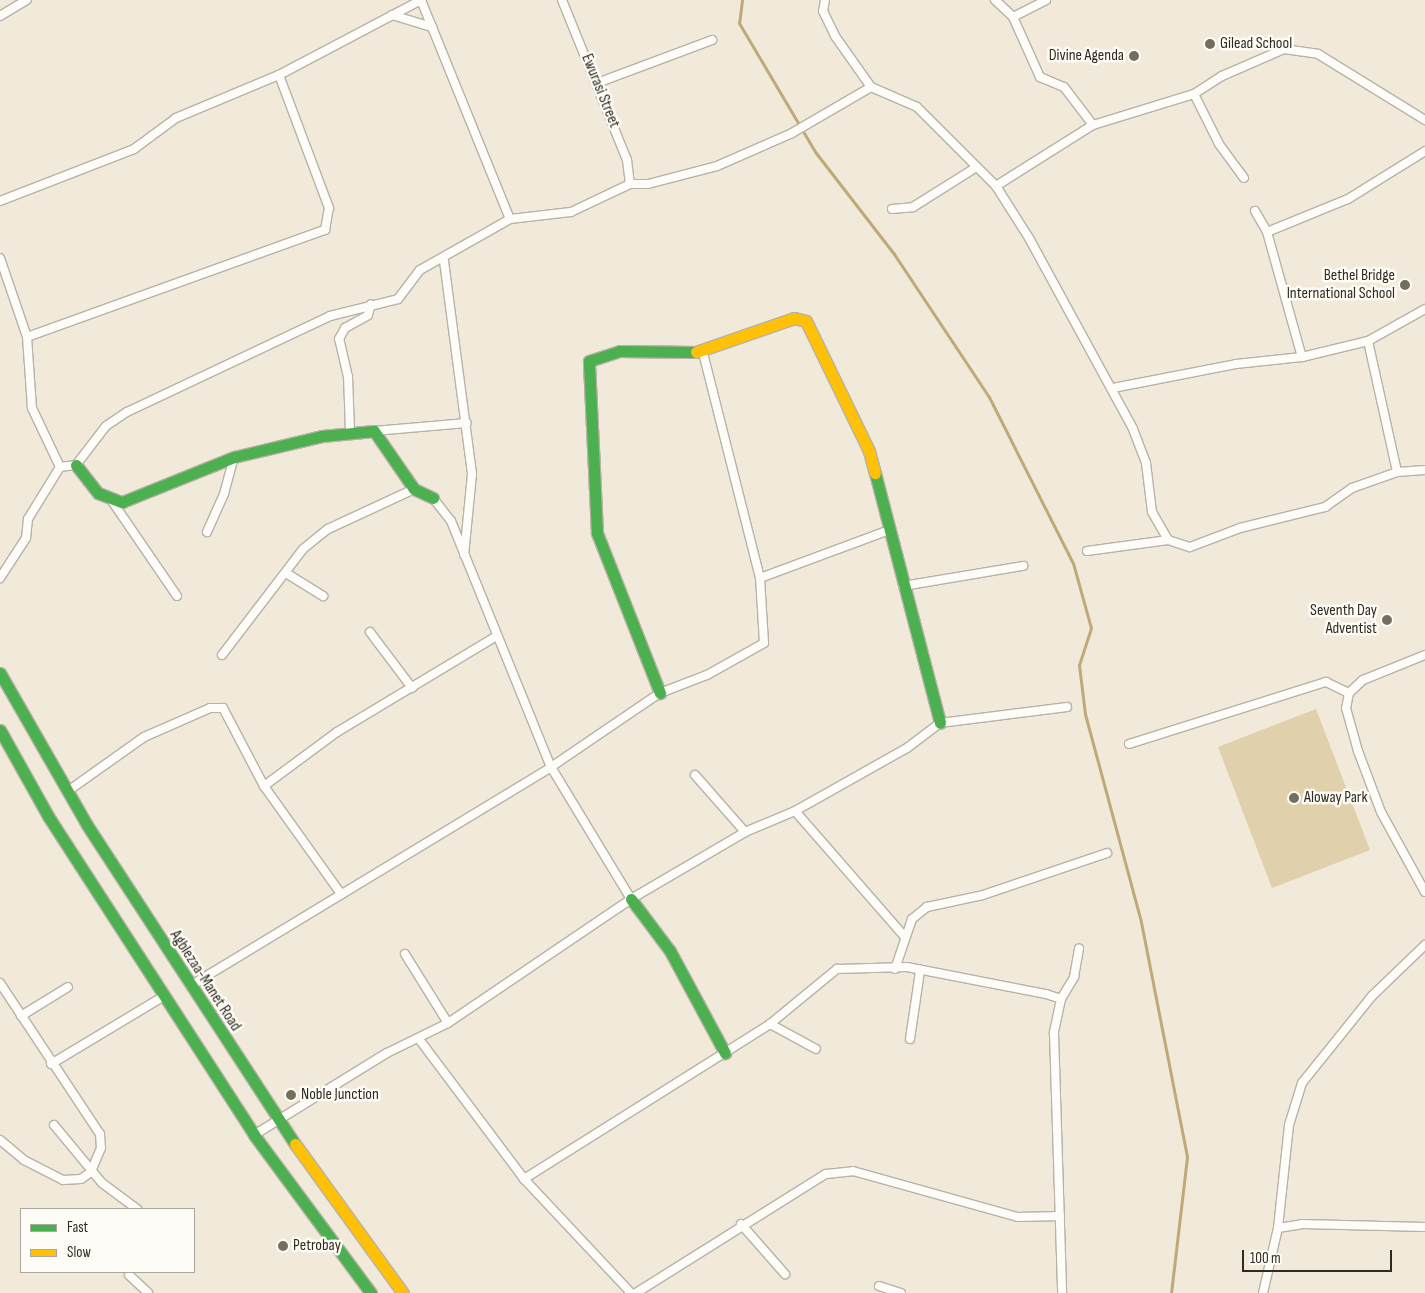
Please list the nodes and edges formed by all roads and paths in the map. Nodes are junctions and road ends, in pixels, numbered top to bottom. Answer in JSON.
{"nodes":[{"id":1,"x":27,"y":0,"type":"edge"},
{"id":2,"x":421,"y":0,"type":"edge"},
{"id":3,"x":562,"y":0,"type":"edge"},
{"id":4,"x":825,"y":0,"type":"edge"},
{"id":5,"x":995,"y":0,"type":"edge"},
{"id":6,"x":1046,"y":0,"type":"edge"},
{"id":7,"x":0,"y":16,"type":"edge"},
{"id":8,"x":392,"y":16,"type":"junction"},
{"id":9,"x":1013,"y":17,"type":"junction"},
{"id":10,"x":432,"y":27,"type":"junction"},
{"id":11,"x":712,"y":40,"type":"dead end"},
{"id":12,"x":279,"y":75,"type":"junction"},
{"id":13,"x":597,"y":83,"type":"junction"},
{"id":14,"x":871,"y":87,"type":"junction"},
{"id":15,"x":1194,"y":94,"type":"junction"},
{"id":16,"x":1425,"y":120,"type":"edge"},
{"id":17,"x":1092,"y":125,"type":"junction"},
{"id":18,"x":1425,"y":151,"type":"edge"},
{"id":19,"x":975,"y":168,"type":"junction"},
{"id":20,"x":1244,"y":178,"type":"dead end"},
{"id":21,"x":630,"y":184,"type":"junction"},
{"id":22,"x":996,"y":186,"type":"junction"},
{"id":23,"x":0,"y":201,"type":"edge"},
{"id":24,"x":892,"y":209,"type":"dead end"},
{"id":25,"x":1255,"y":211,"type":"dead end"},
{"id":26,"x":510,"y":219,"type":"junction"},
{"id":27,"x":1267,"y":232,"type":"junction"},
{"id":28,"x":0,"y":258,"type":"edge"},
{"id":29,"x":444,"y":261,"type":"junction"},
{"id":30,"x":371,"y":304,"type":"junction"},
{"id":31,"x":1425,"y":309,"type":"edge"},
{"id":32,"x":27,"y":337,"type":"junction"},
{"id":33,"x":1368,"y":340,"type":"junction"},
{"id":34,"x":703,"y":352,"type":"junction"},
{"id":35,"x":1302,"y":357,"type":"junction"},
{"id":36,"x":1113,"y":388,"type":"junction"},
{"id":37,"x":467,"y":423,"type":"junction"},
{"id":38,"x":374,"y":431,"type":"junction"},
{"id":39,"x":350,"y":432,"type":"junction"},
{"id":40,"x":234,"y":457,"type":"junction"},
{"id":41,"x":76,"y":465,"type":"junction"},
{"id":42,"x":60,"y":467,"type":"junction"},
{"id":43,"x":1425,"y":470,"type":"edge"},
{"id":44,"x":1397,"y":472,"type":"junction"},
{"id":45,"x":414,"y":489,"type":"junction"},
{"id":46,"x":433,"y":498,"type":"joint"},
{"id":47,"x":112,"y":501,"type":"junction"},
{"id":48,"x":889,"y":530,"type":"junction"},
{"id":49,"x":206,"y":532,"type":"dead end"},
{"id":50,"x":1168,"y":540,"type":"junction"},
{"id":51,"x":1087,"y":551,"type":"dead end"},
{"id":52,"x":464,"y":557,"type":"junction"},
{"id":53,"x":1023,"y":566,"type":"dead end"},
{"id":54,"x":286,"y":573,"type":"junction"},
{"id":55,"x":0,"y":578,"type":"edge"},
{"id":56,"x":760,"y":578,"type":"junction"},
{"id":57,"x":903,"y":586,"type":"junction"},
{"id":58,"x":177,"y":596,"type":"dead end"},
{"id":59,"x":323,"y":596,"type":"dead end"},
{"id":60,"x":370,"y":632,"type":"dead end"},
{"id":61,"x":495,"y":637,"type":"junction"},
{"id":62,"x":1425,"y":655,"type":"edge"},
{"id":63,"x":222,"y":656,"type":"dead end"},
{"id":64,"x":0,"y":673,"type":"edge"},
{"id":65,"x":412,"y":688,"type":"junction"},
{"id":66,"x":660,"y":693,"type":"junction"},
{"id":67,"x":1349,"y":694,"type":"junction"},
{"id":68,"x":1067,"y":708,"type":"dead end"},
{"id":69,"x":940,"y":723,"type":"junction"},
{"id":70,"x":0,"y":730,"type":"edge"},
{"id":71,"x":1129,"y":744,"type":"dead end"},
{"id":72,"x":551,"y":767,"type":"junction"},
{"id":73,"x":695,"y":775,"type":"dead end"},
{"id":74,"x":264,"y":786,"type":"junction"},
{"id":75,"x":68,"y":791,"type":"junction"},
{"id":76,"x":795,"y":811,"type":"junction"},
{"id":77,"x":745,"y":832,"type":"junction"},
{"id":78,"x":1107,"y":854,"type":"dead end"},
{"id":79,"x":1425,"y":892,"type":"edge"},
{"id":80,"x":341,"y":894,"type":"junction"},
{"id":81,"x":631,"y":898,"type":"junction"},
{"id":82,"x":905,"y":937,"type":"junction"},
{"id":83,"x":1425,"y":946,"type":"edge"},
{"id":84,"x":1079,"y":948,"type":"dead end"},
{"id":85,"x":405,"y":954,"type":"dead end"},
{"id":86,"x":895,"y":969,"type":"junction"},
{"id":87,"x":920,"y":971,"type":"junction"},
{"id":88,"x":0,"y":983,"type":"edge"},
{"id":89,"x":68,"y":986,"type":"dead end"},
{"id":90,"x":190,"y":986,"type":"junction"},
{"id":91,"x":164,"y":996,"type":"junction"},
{"id":92,"x":1061,"y":999,"type":"junction"},
{"id":93,"x":21,"y":1016,"type":"junction"},
{"id":94,"x":448,"y":1023,"type":"junction"},
{"id":95,"x":770,"y":1024,"type":"junction"},
{"id":96,"x":420,"y":1039,"type":"junction"},
{"id":97,"x":910,"y":1039,"type":"dead end"},
{"id":98,"x":816,"y":1049,"type":"dead end"},
{"id":99,"x":726,"y":1053,"type":"junction"},
{"id":100,"x":51,"y":1064,"type":"junction"},
{"id":101,"x":278,"y":1121,"type":"junction"},
{"id":102,"x":54,"y":1125,"type":"dead end"},
{"id":103,"x":254,"y":1135,"type":"junction"},
{"id":104,"x":0,"y":1140,"type":"edge"},
{"id":105,"x":91,"y":1172,"type":"junction"},
{"id":106,"x":524,"y":1179,"type":"junction"},
{"id":107,"x":136,"y":1208,"type":"edge"},
{"id":108,"x":1060,"y":1216,"type":"junction"},
{"id":109,"x":741,"y":1224,"type":"junction"},
{"id":110,"x":1425,"y":1227,"type":"edge"},
{"id":111,"x":1278,"y":1228,"type":"junction"},
{"id":112,"x":785,"y":1274,"type":"dead end"},
{"id":113,"x":129,"y":1275,"type":"dead end"},
{"id":114,"x":879,"y":1286,"type":"dead end"},
{"id":115,"x":148,"y":1293,"type":"edge"},
{"id":116,"x":370,"y":1293,"type":"edge"},
{"id":117,"x":404,"y":1293,"type":"edge"},
{"id":118,"x":631,"y":1293,"type":"edge"},
{"id":119,"x":636,"y":1293,"type":"edge"},
{"id":120,"x":901,"y":1293,"type":"edge"},
{"id":121,"x":1062,"y":1293,"type":"edge"},
{"id":122,"x":1262,"y":1293,"type":"edge"}],
"edges":[{"from":1,"to":7,"type":"street"},
{"from":2,"to":8,"type":"street"},
{"from":2,"to":10,"type":"street"},
{"from":3,"to":13,"type":"street","name":"Ewurasi Street"},
{"from":4,"to":14,"type":"street"},
{"from":5,"to":9,"type":"street"},
{"from":6,"to":9,"type":"street"},
{"from":8,"to":10,"type":"street"},
{"from":8,"to":12,"type":"street"},
{"from":9,"to":17,"type":"street"},
{"from":10,"to":26,"type":"street"},
{"from":11,"to":13,"type":"street"},
{"from":12,"to":23,"type":"street"},
{"from":12,"to":32,"type":"street"},
{"from":13,"to":21,"type":"street","name":"Ewurasi Street"},
{"from":14,"to":19,"type":"street"},
{"from":14,"to":21,"type":"street"},
{"from":15,"to":16,"type":"street"},
{"from":15,"to":17,"type":"street"},
{"from":15,"to":20,"type":"street"},
{"from":17,"to":22,"type":"street"},
{"from":18,"to":27,"type":"street"},
{"from":19,"to":22,"type":"street"},
{"from":19,"to":24,"type":"street"},
{"from":21,"to":26,"type":"street"},
{"from":22,"to":36,"type":"street"},
{"from":25,"to":27,"type":"street"},
{"from":26,"to":29,"type":"street"},
{"from":27,"to":35,"type":"street"},
{"from":28,"to":32,"type":"street"},
{"from":29,"to":30,"type":"street"},
{"from":29,"to":37,"type":"street"},
{"from":30,"to":39,"type":"street"},
{"from":30,"to":41,"type":"street"},
{"from":31,"to":33,"type":"street"},
{"from":32,"to":42,"type":"street"},
{"from":33,"to":35,"type":"street"},
{"from":33,"to":44,"type":"street"},
{"from":34,"to":48,"type":"street"},
{"from":34,"to":56,"type":"street"},
{"from":34,"to":66,"type":"street"},
{"from":35,"to":36,"type":"street"},
{"from":36,"to":50,"type":"street"},
{"from":37,"to":38,"type":"street"},
{"from":37,"to":52,"type":"street"},
{"from":38,"to":39,"type":"street"},
{"from":38,"to":45,"type":"street"},
{"from":39,"to":40,"type":"street"},
{"from":40,"to":47,"type":"street"},
{"from":40,"to":49,"type":"street"},
{"from":41,"to":42,"type":"street"},
{"from":41,"to":47,"type":"street"},
{"from":42,"to":55,"type":"street"},
{"from":43,"to":44,"type":"street"},
{"from":44,"to":50,"type":"street"},
{"from":45,"to":46,"type":"street"},
{"from":45,"to":54,"type":"street"},
{"from":46,"to":52,"type":"street"},
{"from":47,"to":58,"type":"street"},
{"from":48,"to":56,"type":"street"},
{"from":48,"to":57,"type":"street"},
{"from":50,"to":51,"type":"street"},
{"from":52,"to":61,"type":"street"},
{"from":53,"to":57,"type":"street"},
{"from":54,"to":59,"type":"street"},
{"from":54,"to":63,"type":"street"},
{"from":56,"to":66,"type":"street"},
{"from":57,"to":69,"type":"street"},
{"from":60,"to":65,"type":"street"},
{"from":61,"to":65,"type":"street"},
{"from":61,"to":72,"type":"street"},
{"from":62,"to":67,"type":"street"},
{"from":64,"to":75,"type":"street","name":"Agblezaa-Manet Road"},
{"from":65,"to":74,"type":"street"},
{"from":66,"to":72,"type":"street"},
{"from":67,"to":71,"type":"street"},
{"from":67,"to":79,"type":"street"},
{"from":68,"to":69,"type":"street"},
{"from":69,"to":76,"type":"street"},
{"from":70,"to":91,"type":"street"},
{"from":72,"to":80,"type":"street"},
{"from":72,"to":81,"type":"street"},
{"from":73,"to":77,"type":"street"},
{"from":74,"to":75,"type":"street"},
{"from":74,"to":80,"type":"street"},
{"from":75,"to":90,"type":"street","name":"Agblezaa-Manet Road"},
{"from":76,"to":77,"type":"street"},
{"from":76,"to":82,"type":"street"},
{"from":77,"to":81,"type":"street"},
{"from":78,"to":82,"type":"street"},
{"from":80,"to":90,"type":"street"},
{"from":81,"to":94,"type":"street"},
{"from":81,"to":99,"type":"street"},
{"from":82,"to":86,"type":"street"},
{"from":83,"to":111,"type":"street"},
{"from":84,"to":92,"type":"street"},
{"from":85,"to":94,"type":"street"},
{"from":86,"to":87,"type":"street"},
{"from":86,"to":95,"type":"street"},
{"from":87,"to":92,"type":"street"},
{"from":87,"to":97,"type":"street"},
{"from":88,"to":93,"type":"street"},
{"from":89,"to":93,"type":"street"},
{"from":90,"to":101,"type":"street","name":"Agblezaa-Manet Road"},
{"from":91,"to":100,"type":"street"},
{"from":91,"to":103,"type":"street"},
{"from":92,"to":108,"type":"street"},
{"from":93,"to":100,"type":"street"},
{"from":94,"to":96,"type":"street"},
{"from":95,"to":98,"type":"street"},
{"from":95,"to":99,"type":"street"},
{"from":96,"to":101,"type":"street"},
{"from":96,"to":106,"type":"street"},
{"from":99,"to":106,"type":"street"},
{"from":100,"to":105,"type":"street"},
{"from":101,"to":103,"type":"street"},
{"from":101,"to":117,"type":"street","name":"Agblezaa-Manet Road"},
{"from":102,"to":105,"type":"street"},
{"from":103,"to":116,"type":"street"},
{"from":104,"to":105,"type":"street"},
{"from":105,"to":107,"type":"street"},
{"from":106,"to":118,"type":"street"},
{"from":108,"to":109,"type":"street"},
{"from":108,"to":121,"type":"street"},
{"from":109,"to":112,"type":"street"},
{"from":109,"to":119,"type":"street"},
{"from":110,"to":111,"type":"street"},
{"from":111,"to":122,"type":"street"},
{"from":113,"to":115,"type":"street"},
{"from":114,"to":120,"type":"street"}]}
